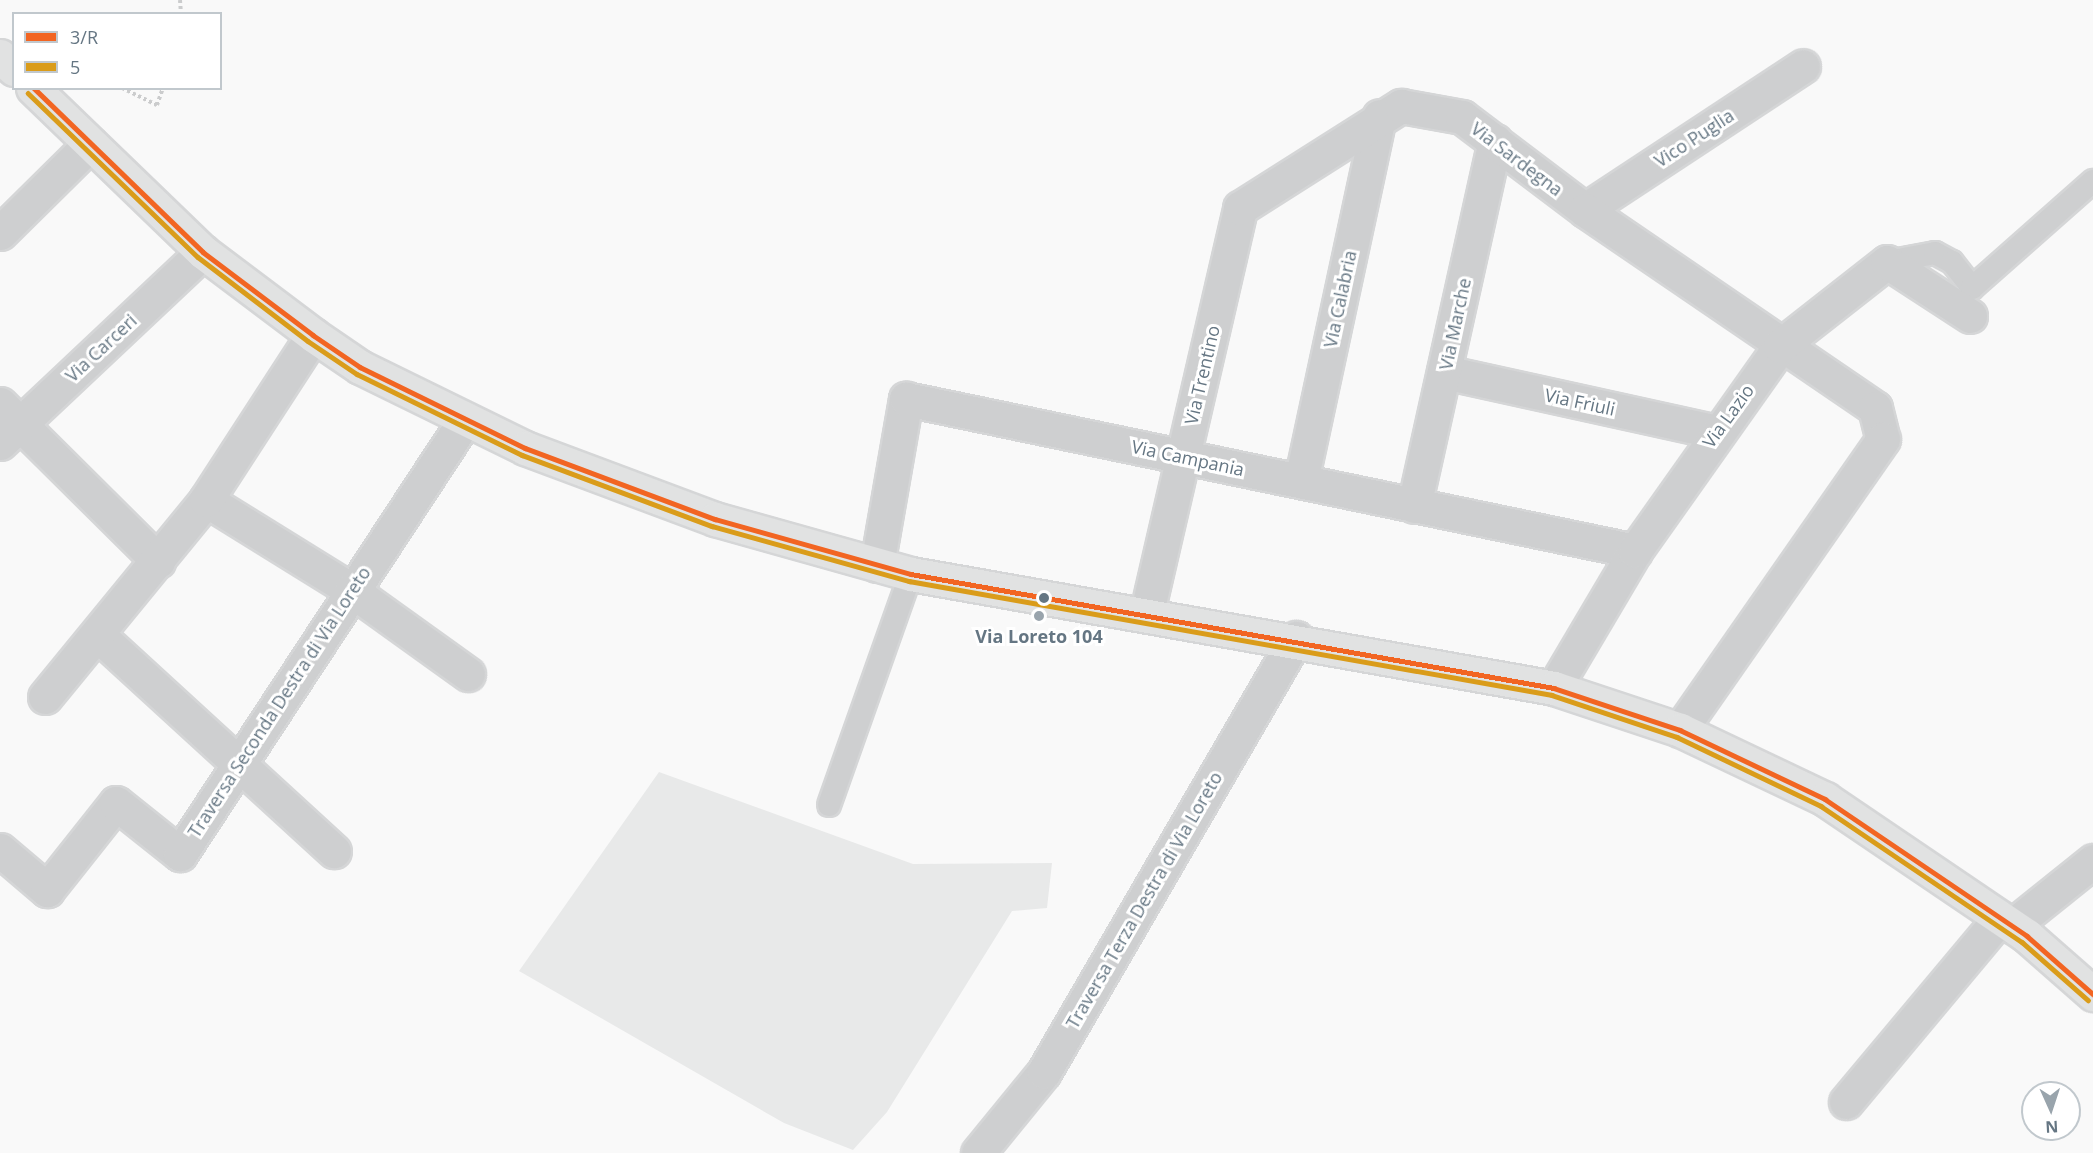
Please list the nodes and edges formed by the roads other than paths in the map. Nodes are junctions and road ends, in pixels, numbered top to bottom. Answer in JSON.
{"nodes":[{"id":1,"x":0,"y":56,"type":"edge"},
{"id":2,"x":1803,"y":66,"type":"dead end"},
{"id":3,"x":12,"y":67,"type":"edge"},
{"id":4,"x":35,"y":90,"type":"edge"},
{"id":5,"x":1379,"y":116,"type":"junction"},
{"id":6,"x":1495,"y":141,"type":"junction"},
{"id":7,"x":90,"y":144,"type":"junction"},
{"id":8,"x":2093,"y":181,"type":"edge"},
{"id":9,"x":1240,"y":208,"type":"joint"},
{"id":10,"x":1585,"y":210,"type":"junction"},
{"id":11,"x":0,"y":233,"type":"edge"},
{"id":12,"x":202,"y":252,"type":"junction"},
{"id":13,"x":1887,"y":262,"type":"junction"},
{"id":14,"x":1970,"y":316,"type":"dead end"},
{"id":15,"x":313,"y":335,"type":"junction"},
{"id":16,"x":1780,"y":346,"type":"junction"},
{"id":17,"x":1444,"y":372,"type":"junction"},
{"id":18,"x":465,"y":420,"type":"junction"},
{"id":19,"x":7,"y":424,"type":"edge"},
{"id":20,"x":1716,"y":432,"type":"junction"},
{"id":21,"x":1184,"y":457,"type":"junction"},
{"id":22,"x":1301,"y":482,"type":"junction"},
{"id":23,"x":206,"y":500,"type":"junction"},
{"id":24,"x":1414,"y":506,"type":"junction"},
{"id":25,"x":1635,"y":551,"type":"junction"},
{"id":26,"x":158,"y":561,"type":"junction"},
{"id":27,"x":877,"y":564,"type":"junction"},
{"id":28,"x":911,"y":574,"type":"junction"},
{"id":29,"x":351,"y":590,"type":"junction"},
{"id":30,"x":1147,"y":612,"type":"junction"},
{"id":31,"x":98,"y":635,"type":"junction"},
{"id":32,"x":1296,"y":638,"type":"junction"},
{"id":33,"x":468,"y":674,"type":"dead end"},
{"id":34,"x":1554,"y":688,"type":"junction"},
{"id":35,"x":45,"y":697,"type":"dead end"},
{"id":36,"x":1680,"y":730,"type":"junction"},
{"id":37,"x":238,"y":764,"type":"junction"},
{"id":38,"x":829,"y":805,"type":"dead end"},
{"id":39,"x":0,"y":850,"type":"edge"},
{"id":40,"x":334,"y":851,"type":"dead end"},
{"id":41,"x":2093,"y":861,"type":"edge"},
{"id":42,"x":2006,"y":922,"type":"junction"},
{"id":43,"x":2093,"y":994,"type":"edge"},
{"id":44,"x":1846,"y":1102,"type":"dead end"},
{"id":45,"x":978,"y":1153,"type":"edge"}],
"edges":[{"from":1,"to":3,"type":"street"},
{"from":2,"to":10,"type":"street","name":"Vico Puglia"},
{"from":4,"to":7,"type":"street"},
{"from":5,"to":6,"type":"street","name":"Via Sardegna"},
{"from":5,"to":9,"type":"street","name":"Via Sardegna"},
{"from":5,"to":22,"type":"street","name":"Via Calabria"},
{"from":6,"to":10,"type":"street","name":"Via Sardegna"},
{"from":6,"to":17,"type":"street","name":"Via Marche"},
{"from":7,"to":11,"type":"street"},
{"from":7,"to":12,"type":"street"},
{"from":8,"to":13,"type":"lane"},
{"from":9,"to":21,"type":"street","name":"Via Trentino"},
{"from":10,"to":16,"type":"street","name":"Via Sardegna"},
{"from":12,"to":15,"type":"street"},
{"from":12,"to":19,"type":"street","name":"Via Carceri"},
{"from":13,"to":14,"type":"street"},
{"from":13,"to":16,"type":"street","name":"Via Lazio"},
{"from":15,"to":18,"type":"street"},
{"from":15,"to":23,"type":"street"},
{"from":16,"to":20,"type":"street","name":"Via Lazio"},
{"from":16,"to":36,"type":"street","name":"Via Sardegna"},
{"from":17,"to":20,"type":"street","name":"Via Friuli"},
{"from":17,"to":24,"type":"street","name":"Via Marche"},
{"from":18,"to":27,"type":"street"},
{"from":18,"to":29,"type":"street","name":"Traversa Seconda Destra di Via Loreto"},
{"from":19,"to":26,"type":"street"},
{"from":20,"to":25,"type":"street","name":"Via Lazio"},
{"from":21,"to":22,"type":"street","name":"Via Campania"},
{"from":21,"to":27,"type":"street","name":"Via Campania"},
{"from":21,"to":30,"type":"street","name":"Via Trentino"},
{"from":22,"to":24,"type":"street","name":"Via Campania"},
{"from":23,"to":26,"type":"street"},
{"from":23,"to":29,"type":"street"},
{"from":24,"to":25,"type":"street","name":"Via Campania"},
{"from":25,"to":34,"type":"street","name":"Via Lazio"},
{"from":26,"to":31,"type":"street"},
{"from":27,"to":28,"type":"street"},
{"from":28,"to":30,"type":"street"},
{"from":28,"to":38,"type":"lane"},
{"from":29,"to":33,"type":"street"},
{"from":29,"to":37,"type":"street","name":"Traversa Seconda Destra di Via Loreto"},
{"from":30,"to":32,"type":"street"},
{"from":31,"to":35,"type":"street"},
{"from":31,"to":37,"type":"street"},
{"from":32,"to":34,"type":"street"},
{"from":32,"to":45,"type":"street","name":"Traversa Terza Destra di Via Loreto"},
{"from":34,"to":36,"type":"street"},
{"from":36,"to":42,"type":"street"},
{"from":37,"to":39,"type":"street","name":"Traversa Seconda Destra di Via Loreto"},
{"from":37,"to":40,"type":"street"},
{"from":41,"to":42,"type":"street"},
{"from":42,"to":43,"type":"street"},
{"from":42,"to":44,"type":"street"}]}
